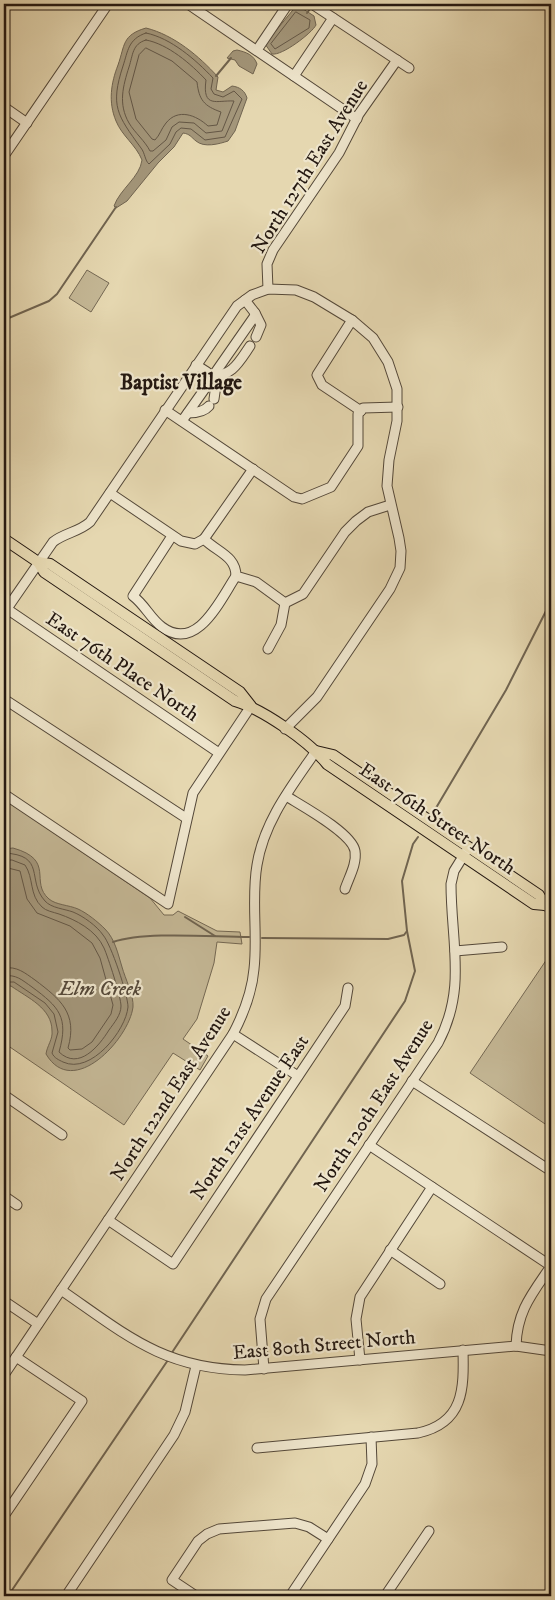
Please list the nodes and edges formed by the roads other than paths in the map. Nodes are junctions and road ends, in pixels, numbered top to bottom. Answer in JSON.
{"nodes":[{"id":1,"x":108,"y":4,"type":"edge"},
{"id":2,"x":188,"y":4,"type":"edge"},
{"id":3,"x":288,"y":4,"type":"edge"},
{"id":4,"x":312,"y":4,"type":"edge"},
{"id":5,"x":332,"y":18,"type":"junction"},
{"id":6,"x":257,"y":50,"type":"junction"},
{"id":7,"x":397,"y":60,"type":"junction"},
{"id":8,"x":409,"y":68,"type":"dead end"},
{"id":9,"x":294,"y":76,"type":"junction"},
{"id":10,"x":4,"y":107,"type":"edge"},
{"id":11,"x":357,"y":118,"type":"junction"},
{"id":12,"x":27,"y":123,"type":"junction"},
{"id":13,"x":4,"y":156,"type":"edge"},
{"id":14,"x":268,"y":289,"type":"junction"},
{"id":15,"x":245,"y":300,"type":"junction"},
{"id":16,"x":254,"y":313,"type":"junction"},
{"id":17,"x":352,"y":320,"type":"junction"},
{"id":18,"x":256,"y":337,"type":"dead end"},
{"id":19,"x":250,"y":346,"type":"dead end"},
{"id":20,"x":196,"y":365,"type":"junction"},
{"id":21,"x":210,"y":375,"type":"junction"},
{"id":22,"x":398,"y":407,"type":"junction"},
{"id":23,"x":165,"y":410,"type":"junction"},
{"id":24,"x":361,"y":411,"type":"junction"},
{"id":25,"x":188,"y":413,"type":"junction"},
{"id":26,"x":182,"y":421,"type":"junction"},
{"id":27,"x":253,"y":469,"type":"junction"},
{"id":28,"x":110,"y":493,"type":"junction"},
{"id":29,"x":390,"y":505,"type":"junction"},
{"id":30,"x":172,"y":536,"type":"junction"},
{"id":31,"x":4,"y":539,"type":"edge"},
{"id":32,"x":204,"y":539,"type":"junction"},
{"id":33,"x":38,"y":562,"type":"junction"},
{"id":34,"x":236,"y":576,"type":"junction"},
{"id":35,"x":286,"y":603,"type":"junction"},
{"id":36,"x":5,"y":611,"type":"edge"},
{"id":37,"x":268,"y":649,"type":"dead end"},
{"id":38,"x":4,"y":699,"type":"edge"},
{"id":39,"x":251,"y":706,"type":"junction"},
{"id":40,"x":285,"y":729,"type":"junction"},
{"id":41,"x":316,"y":750,"type":"junction"},
{"id":42,"x":219,"y":753,"type":"junction"},
{"id":43,"x":4,"y":794,"type":"edge"},
{"id":44,"x":286,"y":796,"type":"junction"},
{"id":45,"x":186,"y":818,"type":"junction"},
{"id":46,"x":466,"y":852,"type":"junction"},
{"id":47,"x":345,"y":888,"type":"dead end"},
{"id":48,"x":548,"y":906,"type":"edge"},
{"id":49,"x":502,"y":947,"type":"dead end"},
{"id":50,"x":455,"y":951,"type":"junction"},
{"id":51,"x":348,"y":988,"type":"dead end"},
{"id":52,"x":233,"y":1034,"type":"junction"},
{"id":53,"x":298,"y":1076,"type":"junction"},
{"id":54,"x":412,"y":1081,"type":"junction"},
{"id":55,"x":4,"y":1097,"type":"edge"},
{"id":56,"x":62,"y":1135,"type":"dead end"},
{"id":57,"x":369,"y":1145,"type":"junction"},
{"id":58,"x":551,"y":1171,"type":"edge"},
{"id":59,"x":432,"y":1187,"type":"junction"},
{"id":60,"x":4,"y":1196,"type":"edge"},
{"id":61,"x":17,"y":1206,"type":"dead end"},
{"id":62,"x":108,"y":1220,"type":"junction"},
{"id":63,"x":390,"y":1250,"type":"junction"},
{"id":64,"x":551,"y":1266,"type":"edge"},
{"id":65,"x":440,"y":1284,"type":"dead end"},
{"id":66,"x":60,"y":1290,"type":"junction"},
{"id":67,"x":4,"y":1301,"type":"edge"},
{"id":68,"x":38,"y":1324,"type":"junction"},
{"id":69,"x":516,"y":1346,"type":"junction"},
{"id":70,"x":463,"y":1350,"type":"junction"},
{"id":71,"x":551,"y":1352,"type":"edge"},
{"id":72,"x":16,"y":1357,"type":"junction"},
{"id":73,"x":360,"y":1360,"type":"junction"},
{"id":74,"x":196,"y":1366,"type":"junction"},
{"id":75,"x":264,"y":1369,"type":"junction"},
{"id":76,"x":4,"y":1375,"type":"edge"},
{"id":77,"x":371,"y":1437,"type":"junction"},
{"id":78,"x":257,"y":1448,"type":"dead end"},
{"id":79,"x":4,"y":1516,"type":"edge"},
{"id":80,"x":429,"y":1531,"type":"dead end"},
{"id":81,"x":328,"y":1539,"type":"junction"},
{"id":82,"x":294,"y":1595,"type":"edge"},
{"id":83,"x":66,"y":1596,"type":"edge"},
{"id":84,"x":196,"y":1596,"type":"edge"},
{"id":85,"x":385,"y":1596,"type":"edge"}],
"edges":[{"from":1,"to":12,"type":"street"},
{"from":2,"to":6,"type":"street"},
{"from":3,"to":6,"type":"street"},
{"from":4,"to":5,"type":"street"},
{"from":5,"to":7,"type":"street"},
{"from":5,"to":9,"type":"street"},
{"from":6,"to":9,"type":"street"},
{"from":7,"to":8,"type":"street"},
{"from":7,"to":11,"type":"street","name":"North 127th East Avenue"},
{"from":9,"to":11,"type":"street"},
{"from":10,"to":12,"type":"street"},
{"from":11,"to":14,"type":"street","name":"North 127th East Avenue"},
{"from":12,"to":13,"type":"street"},
{"from":14,"to":15,"type":"street"},
{"from":14,"to":17,"type":"street"},
{"from":15,"to":16,"type":"street"},
{"from":15,"to":20,"type":"street"},
{"from":16,"to":18,"type":"street"},
{"from":16,"to":21,"type":"street"},
{"from":17,"to":22,"type":"street"},
{"from":17,"to":24,"type":"street"},
{"from":19,"to":21,"type":"street"},
{"from":20,"to":21,"type":"street"},
{"from":20,"to":23,"type":"street"},
{"from":21,"to":25,"type":"street"},
{"from":21,"to":25,"type":"street"},
{"from":22,"to":24,"type":"street"},
{"from":22,"to":29,"type":"street"},
{"from":23,"to":26,"type":"street"},
{"from":23,"to":28,"type":"street"},
{"from":24,"to":27,"type":"street"},
{"from":25,"to":26,"type":"street"},
{"from":26,"to":27,"type":"street"},
{"from":27,"to":32,"type":"street"},
{"from":28,"to":30,"type":"street"},
{"from":28,"to":33,"type":"street"},
{"from":29,"to":35,"type":"street"},
{"from":29,"to":40,"type":"street"},
{"from":30,"to":32,"type":"street"},
{"from":30,"to":34,"type":"street"},
{"from":31,"to":33,"type":"main road","name":"East 76th Street North"},
{"from":32,"to":34,"type":"street"},
{"from":33,"to":36,"type":"street"},
{"from":33,"to":39,"type":"main road","name":"East 76th Street North"},
{"from":34,"to":35,"type":"street"},
{"from":35,"to":37,"type":"street"},
{"from":36,"to":42,"type":"street","name":"East 76th Place North"},
{"from":38,"to":45,"type":"street"},
{"from":39,"to":40,"type":"main road","name":"East 76th Street North"},
{"from":39,"to":42,"type":"street"},
{"from":40,"to":41,"type":"main road","name":"East 76th Street North"},
{"from":41,"to":44,"type":"street","name":"North 122nd East Avenue"},
{"from":41,"to":46,"type":"main road","name":"East 76th Street North"},
{"from":42,"to":45,"type":"street"},
{"from":43,"to":45,"type":"street"},
{"from":44,"to":47,"type":"street"},
{"from":44,"to":52,"type":"street","name":"North 122nd East Avenue"},
{"from":46,"to":48,"type":"main road","name":"East 76th Street North"},
{"from":46,"to":50,"type":"street","name":"North 120th East Avenue"},
{"from":49,"to":50,"type":"street"},
{"from":50,"to":54,"type":"street","name":"North 120th East Avenue"},
{"from":51,"to":53,"type":"street","name":"North 121st Avenue East"},
{"from":52,"to":53,"type":"street"},
{"from":52,"to":62,"type":"street","name":"North 122nd East Avenue"},
{"from":53,"to":62,"type":"street","name":"North 121st Avenue East"},
{"from":54,"to":57,"type":"street","name":"North 120th East Avenue"},
{"from":54,"to":58,"type":"street"},
{"from":55,"to":56,"type":"street"},
{"from":57,"to":59,"type":"street"},
{"from":57,"to":75,"type":"street","name":"North 120th East Avenue"},
{"from":59,"to":63,"type":"street"},
{"from":59,"to":64,"type":"street"},
{"from":60,"to":61,"type":"street"},
{"from":62,"to":66,"type":"street","name":"North 122nd East Avenue"},
{"from":63,"to":65,"type":"street"},
{"from":63,"to":73,"type":"street"},
{"from":64,"to":69,"type":"street"},
{"from":66,"to":68,"type":"street","name":"North 122nd East Avenue"},
{"from":66,"to":74,"type":"street","name":"East 80th Street North"},
{"from":67,"to":68,"type":"street"},
{"from":68,"to":72,"type":"street","name":"North 122nd East Avenue"},
{"from":69,"to":70,"type":"street","name":"East 80th Street North"},
{"from":69,"to":71,"type":"street","name":"East 80th Street North"},
{"from":70,"to":73,"type":"street","name":"East 80th Street North"},
{"from":70,"to":77,"type":"street"},
{"from":72,"to":76,"type":"street","name":"North 122nd East Avenue"},
{"from":72,"to":79,"type":"street"},
{"from":73,"to":75,"type":"street","name":"East 80th Street North"},
{"from":74,"to":75,"type":"street","name":"East 80th Street North"},
{"from":74,"to":83,"type":"street"},
{"from":77,"to":78,"type":"street"},
{"from":77,"to":81,"type":"street"},
{"from":80,"to":85,"type":"street"},
{"from":81,"to":82,"type":"street"},
{"from":81,"to":84,"type":"street"}]}
